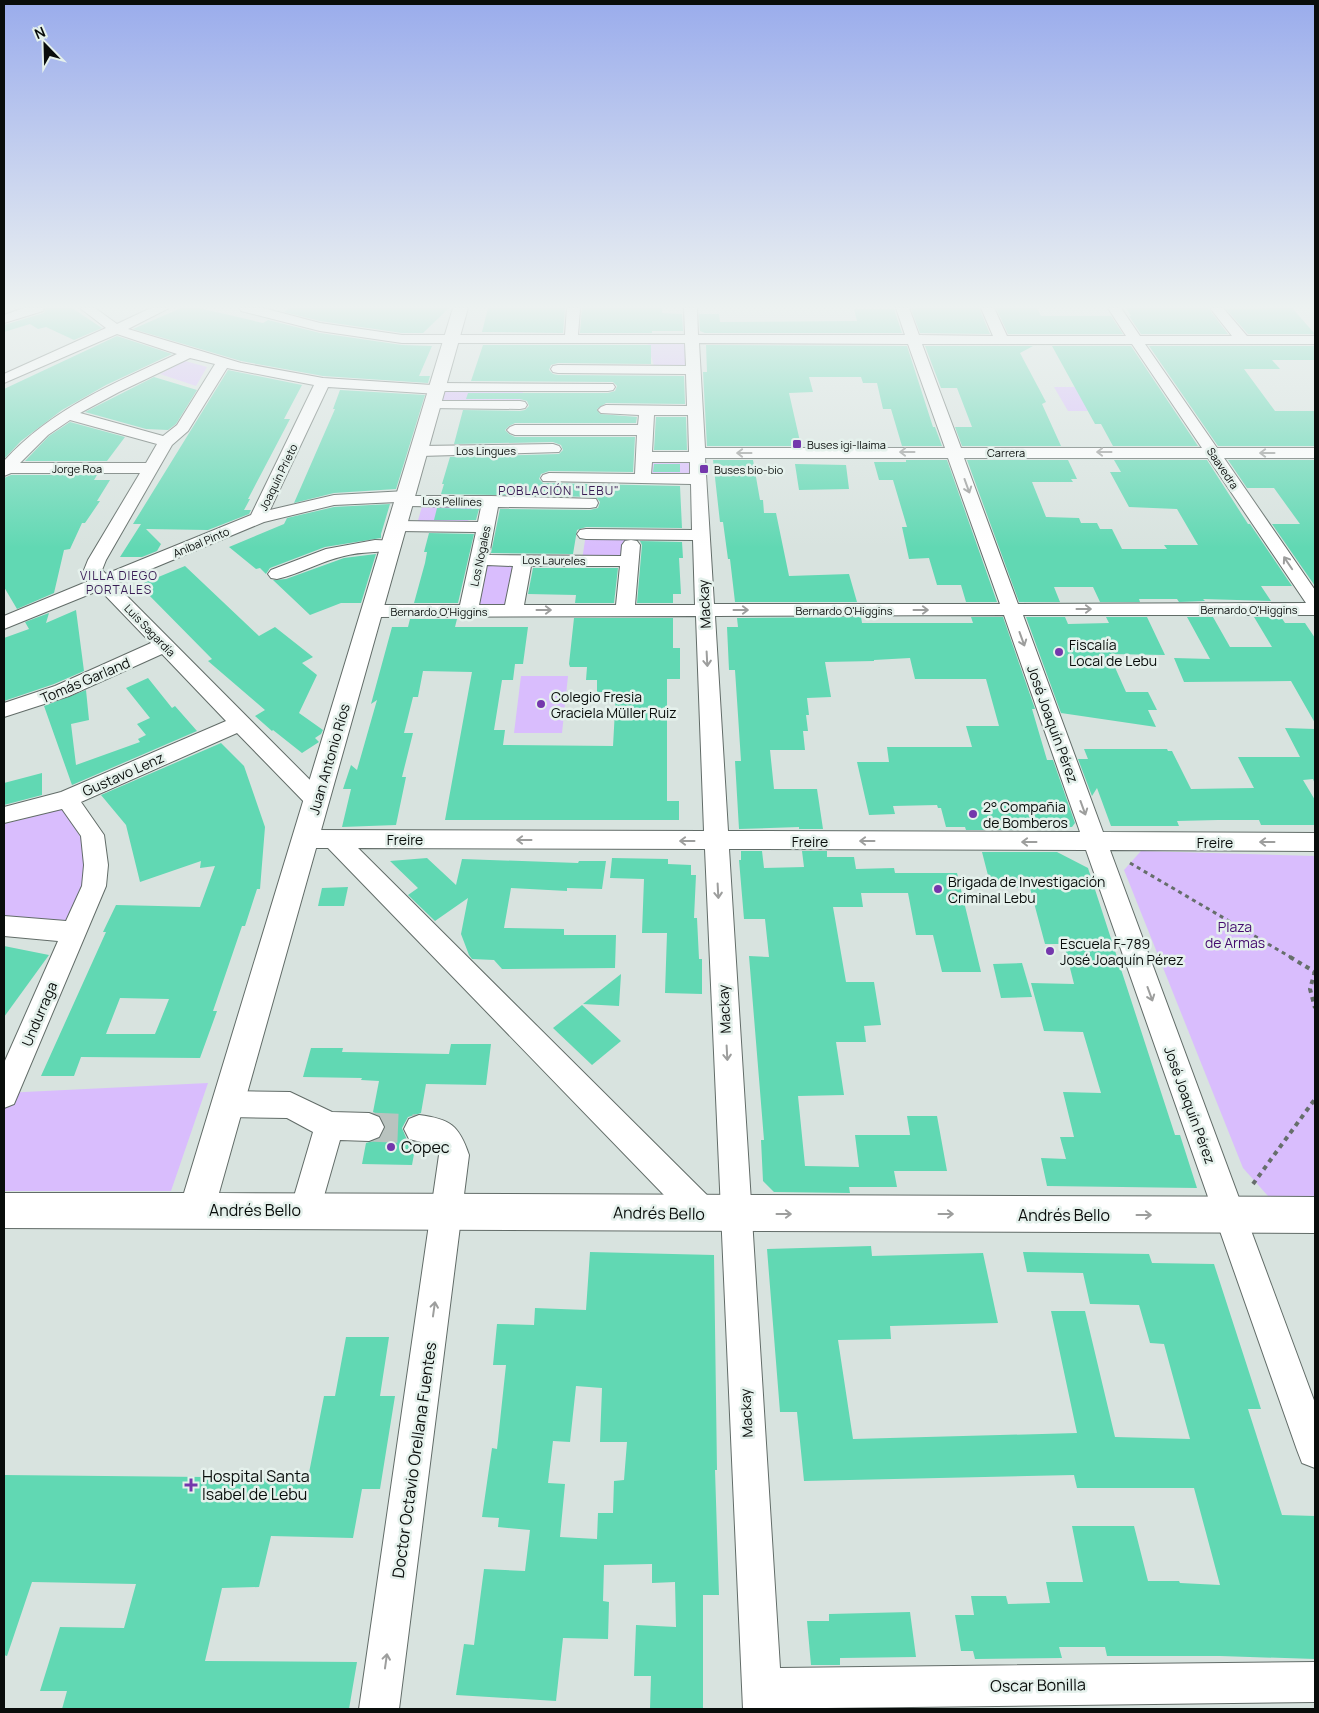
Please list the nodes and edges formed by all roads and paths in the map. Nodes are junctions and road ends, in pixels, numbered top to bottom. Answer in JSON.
{"nodes":[{"id":1,"x":524,"y":387,"type":"edge"},
{"id":2,"x":608,"y":387,"type":"edge"},
{"id":3,"x":119,"y":388,"type":"edge"},
{"id":4,"x":207,"y":388,"type":"edge"},
{"id":5,"x":320,"y":388,"type":"edge"},
{"id":6,"x":379,"y":388,"type":"edge"},
{"id":7,"x":438,"y":388,"type":"edge"},
{"id":8,"x":512,"y":388,"type":"edge"},
{"id":9,"x":694,"y":388,"type":"edge"},
{"id":10,"x":931,"y":388,"type":"edge"},
{"id":11,"x":1168,"y":388,"type":"edge"},
{"id":12,"x":436,"y":394,"type":"junction"},
{"id":13,"x":520,"y":405,"type":"junction"},
{"id":14,"x":606,"y":410,"type":"junction"},
{"id":15,"x":647,"y":411,"type":"junction"},
{"id":16,"x":696,"y":412,"type":"junction"},
{"id":17,"x":67,"y":414,"type":"junction"},
{"id":18,"x":515,"y":430,"type":"junction"},
{"id":19,"x":556,"y":430,"type":"junction"},
{"id":20,"x":604,"y":430,"type":"junction"},
{"id":21,"x":645,"y":430,"type":"junction"},
{"id":22,"x":166,"y":442,"type":"junction"},
{"id":23,"x":420,"y":450,"type":"junction"},
{"id":24,"x":511,"y":450,"type":"junction"},
{"id":25,"x":553,"y":450,"type":"junction"},
{"id":26,"x":954,"y":452,"type":"junction"},
{"id":27,"x":1212,"y":453,"type":"junction"},
{"id":28,"x":1315,"y":453,"type":"edge"},
{"id":29,"x":644,"y":457,"type":"junction"},
{"id":30,"x":697,"y":463,"type":"junction"},
{"id":31,"x":150,"y":468,"type":"junction"},
{"id":32,"x":4,"y":469,"type":"edge"},
{"id":33,"x":549,"y":478,"type":"junction"},
{"id":34,"x":594,"y":478,"type":"junction"},
{"id":35,"x":643,"y":478,"type":"junction"},
{"id":36,"x":406,"y":498,"type":"junction"},
{"id":37,"x":492,"y":501,"type":"junction"},
{"id":38,"x":545,"y":502,"type":"junction"},
{"id":39,"x":590,"y":503,"type":"junction"},
{"id":40,"x":258,"y":518,"type":"junction"},
{"id":41,"x":486,"y":527,"type":"junction"},
{"id":42,"x":586,"y":534,"type":"junction"},
{"id":43,"x":632,"y":534,"type":"junction"},
{"id":44,"x":700,"y":535,"type":"junction"},
{"id":45,"x":394,"y":536,"type":"junction"},
{"id":46,"x":479,"y":560,"type":"junction"},
{"id":47,"x":523,"y":560,"type":"junction"},
{"id":48,"x":582,"y":560,"type":"junction"},
{"id":49,"x":629,"y":561,"type":"junction"},
{"id":50,"x":277,"y":574,"type":"dead end"},
{"id":51,"x":104,"y":583,"type":"junction"},
{"id":52,"x":1315,"y":603,"type":"edge"},
{"id":53,"x":1011,"y":609,"type":"junction"},
{"id":54,"x":1315,"y":609,"type":"edge"},
{"id":55,"x":468,"y":610,"type":"junction"},
{"id":56,"x":514,"y":610,"type":"junction"},
{"id":57,"x":625,"y":610,"type":"junction"},
{"id":58,"x":704,"y":610,"type":"junction"},
{"id":59,"x":372,"y":611,"type":"junction"},
{"id":60,"x":4,"y":623,"type":"edge"},
{"id":61,"x":164,"y":645,"type":"junction"},
{"id":62,"x":4,"y":710,"type":"edge"},
{"id":63,"x":240,"y":723,"type":"junction"},
{"id":64,"x":67,"y":798,"type":"junction"},
{"id":65,"x":317,"y":802,"type":"junction"},
{"id":66,"x":4,"y":816,"type":"edge"},
{"id":67,"x":306,"y":839,"type":"junction"},
{"id":68,"x":334,"y":839,"type":"junction"},
{"id":69,"x":716,"y":841,"type":"junction"},
{"id":70,"x":1095,"y":842,"type":"junction"},
{"id":71,"x":1315,"y":842,"type":"edge"},
{"id":72,"x":4,"y":926,"type":"edge"},
{"id":73,"x":74,"y":932,"type":"junction"},
{"id":74,"x":1315,"y":971,"type":"edge"},
{"id":75,"x":1315,"y":1008,"type":"edge"},
{"id":76,"x":5,"y":1090,"type":"edge"},
{"id":77,"x":1315,"y":1099,"type":"edge"},
{"id":78,"x":228,"y":1104,"type":"junction"},
{"id":79,"x":329,"y":1126,"type":"junction"},
{"id":80,"x":369,"y":1127,"type":"tunnel mouth"},
{"id":81,"x":419,"y":1129,"type":"tunnel mouth"},
{"id":82,"x":197,"y":1210,"type":"junction"},
{"id":83,"x":305,"y":1210,"type":"junction"},
{"id":84,"x":4,"y":1211,"type":"edge"},
{"id":85,"x":448,"y":1211,"type":"junction"},
{"id":86,"x":719,"y":1214,"type":"junction"},
{"id":87,"x":1230,"y":1215,"type":"junction"},
{"id":88,"x":1315,"y":1215,"type":"edge"},
{"id":89,"x":1315,"y":1450,"type":"edge"},
{"id":90,"x":1315,"y":1682,"type":"edge"},
{"id":91,"x":762,"y":1698,"type":"edge"},
{"id":92,"x":379,"y":1709,"type":"edge"}],
"edges":[{"from":1,"to":13,"type":"street"},
{"from":2,"to":14,"type":"street"},
{"from":3,"to":17,"type":"street"},
{"from":4,"to":22,"type":"street","name":"Luis Sagardía"},
{"from":5,"to":40,"type":"street","name":"Joaquín Prieto"},
{"from":6,"to":12,"type":"street"},
{"from":7,"to":12,"type":"main road","name":"Juan Antonio Ríos"},
{"from":8,"to":12,"type":"street"},
{"from":9,"to":16,"type":"street","name":"Mackay"},
{"from":10,"to":26,"type":"street","name":"José Joaquín Pérez"},
{"from":11,"to":27,"type":"street","name":"Saavedra"},
{"from":12,"to":13,"type":"street"},
{"from":12,"to":23,"type":"main road","name":"Juan Antonio Ríos"},
{"from":13,"to":18,"type":"street"},
{"from":14,"to":15,"type":"street"},
{"from":14,"to":20,"type":"street"},
{"from":15,"to":16,"type":"street"},
{"from":15,"to":21,"type":"street"},
{"from":16,"to":30,"type":"street","name":"Mackay"},
{"from":17,"to":22,"type":"street"},
{"from":17,"to":32,"type":"street"},
{"from":18,"to":19,"type":"street","name":"Los Lingues"},
{"from":18,"to":24,"type":"street"},
{"from":19,"to":20,"type":"street","name":"Los Lingues"},
{"from":19,"to":25,"type":"street"},
{"from":20,"to":21,"type":"street","name":"Los Lingues"},
{"from":21,"to":29,"type":"street"},
{"from":22,"to":31,"type":"street","name":"Luis Sagardía"},
{"from":23,"to":24,"type":"street","name":"Los Lingues"},
{"from":23,"to":36,"type":"main road","name":"Juan Antonio Ríos"},
{"from":24,"to":25,"type":"street","name":"Los Lingues"},
{"from":25,"to":33,"type":"street"},
{"from":27,"to":26,"type":"street","name":"Carrera","one_way":true},
{"from":26,"to":30,"type":"street","name":"Carrera","one_way":true},
{"from":26,"to":53,"type":"street","name":"José Joaquín Pérez","one_way":true},
{"from":28,"to":27,"type":"street","name":"Carrera","one_way":true},
{"from":52,"to":27,"type":"street","name":"Saavedra","one_way":true},
{"from":29,"to":30,"type":"street"},
{"from":29,"to":35,"type":"street"},
{"from":30,"to":35,"type":"street"},
{"from":30,"to":44,"type":"street","name":"Mackay"},
{"from":31,"to":32,"type":"street","name":"Jorge Roa"},
{"from":31,"to":51,"type":"street","name":"Luis Sagardía"},
{"from":33,"to":34,"type":"street"},
{"from":33,"to":38,"type":"street"},
{"from":34,"to":35,"type":"street"},
{"from":34,"to":39,"type":"street"},
{"from":36,"to":37,"type":"street","name":"Los Pellines"},
{"from":36,"to":40,"type":"street","name":"Aníbal Pinto"},
{"from":36,"to":45,"type":"main road","name":"Juan Antonio Ríos"},
{"from":37,"to":38,"type":"street","name":"Los Pellines"},
{"from":37,"to":41,"type":"street","name":"Los Nogales"},
{"from":38,"to":39,"type":"street","name":"Los Pellines"},
{"from":39,"to":42,"type":"street"},
{"from":40,"to":51,"type":"street","name":"Aníbal Pinto"},
{"from":41,"to":45,"type":"street","name":"Los Pellines"},
{"from":41,"to":46,"type":"street","name":"Los Nogales"},
{"from":42,"to":43,"type":"street","name":"Los Laureles"},
{"from":42,"to":48,"type":"street"},
{"from":43,"to":44,"type":"street","name":"Los Laureles"},
{"from":43,"to":49,"type":"street"},
{"from":44,"to":58,"type":"street","name":"Mackay"},
{"from":45,"to":50,"type":"street"},
{"from":45,"to":59,"type":"main road","name":"Juan Antonio Ríos"},
{"from":46,"to":47,"type":"street","name":"Los Laureles"},
{"from":46,"to":55,"type":"street","name":"Los Nogales"},
{"from":47,"to":48,"type":"street","name":"Los Laureles"},
{"from":47,"to":56,"type":"street"},
{"from":48,"to":49,"type":"street","name":"Los Laureles"},
{"from":49,"to":57,"type":"street"},
{"from":51,"to":60,"type":"street","name":"Aníbal Pinto"},
{"from":51,"to":61,"type":"street","name":"Luis Sagardía"},
{"from":53,"to":54,"type":"street","name":"Bernardo O'Higgins","one_way":true},
{"from":58,"to":53,"type":"street","name":"Bernardo O'Higgins","one_way":true},
{"from":53,"to":70,"type":"street","name":"José Joaquín Pérez","one_way":true},
{"from":55,"to":56,"type":"street","name":"Bernardo O'Higgins"},
{"from":55,"to":59,"type":"street","name":"Bernardo O'Higgins"},
{"from":56,"to":57,"type":"street","name":"Bernardo O'Higgins","one_way":true},
{"from":57,"to":58,"type":"street","name":"Bernardo O'Higgins"},
{"from":58,"to":69,"type":"street","name":"Mackay","one_way":true},
{"from":59,"to":65,"type":"main road","name":"Juan Antonio Ríos"},
{"from":61,"to":62,"type":"street","name":"Tomás Garland"},
{"from":61,"to":63,"type":"street","name":"Luis Sagardía"},
{"from":63,"to":64,"type":"street","name":"Gustavo Lenz"},
{"from":63,"to":65,"type":"street","name":"Luis Sagardía"},
{"from":64,"to":66,"type":"street","name":"Gustavo Lenz"},
{"from":64,"to":73,"type":"street","name":"Undurraga"},
{"from":65,"to":67,"type":"main road","name":"Juan Antonio Ríos"},
{"from":67,"to":68,"type":"street","name":"Freire"},
{"from":67,"to":78,"type":"main road","name":"Juan Antonio Ríos"},
{"from":69,"to":68,"type":"street","name":"Freire","one_way":true},
{"from":68,"to":86,"type":"street"},
{"from":70,"to":69,"type":"street","name":"Freire","one_way":true},
{"from":69,"to":86,"type":"street","name":"Mackay","one_way":true},
{"from":71,"to":70,"type":"street","name":"Freire","one_way":true},
{"from":70,"to":74,"type":"path"},
{"from":70,"to":87,"type":"street","name":"José Joaquín Pérez","one_way":true},
{"from":72,"to":73,"type":"street"},
{"from":73,"to":76,"type":"street","name":"Undurraga"},
{"from":74,"to":75,"type":"path"},
{"from":77,"to":87,"type":"path"},
{"from":78,"to":79,"type":"street"},
{"from":78,"to":82,"type":"main road","name":"Juan Antonio Ríos"},
{"from":79,"to":80,"type":"street"},
{"from":79,"to":83,"type":"street"},
{"from":81,"to":85,"type":"street","name":"Doctor Octavio Orellana Fuentes"},
{"from":82,"to":83,"type":"main road","name":"Andrés Bello"},
{"from":82,"to":84,"type":"main road","name":"Andrés Bello"},
{"from":83,"to":85,"type":"main road","name":"Andrés Bello"},
{"from":85,"to":86,"type":"main road","name":"Andrés Bello"},
{"from":92,"to":85,"type":"street","name":"Doctor Octavio Orellana Fuentes","one_way":true},
{"from":86,"to":87,"type":"main road","name":"Andrés Bello","one_way":true},
{"from":86,"to":91,"type":"street","name":"Mackay"},
{"from":87,"to":88,"type":"main road","name":"Andrés Bello"},
{"from":87,"to":89,"type":"street","name":"José Joaquín Pérez"},
{"from":90,"to":91,"type":"street","name":"Oscar Bonilla"}]}
